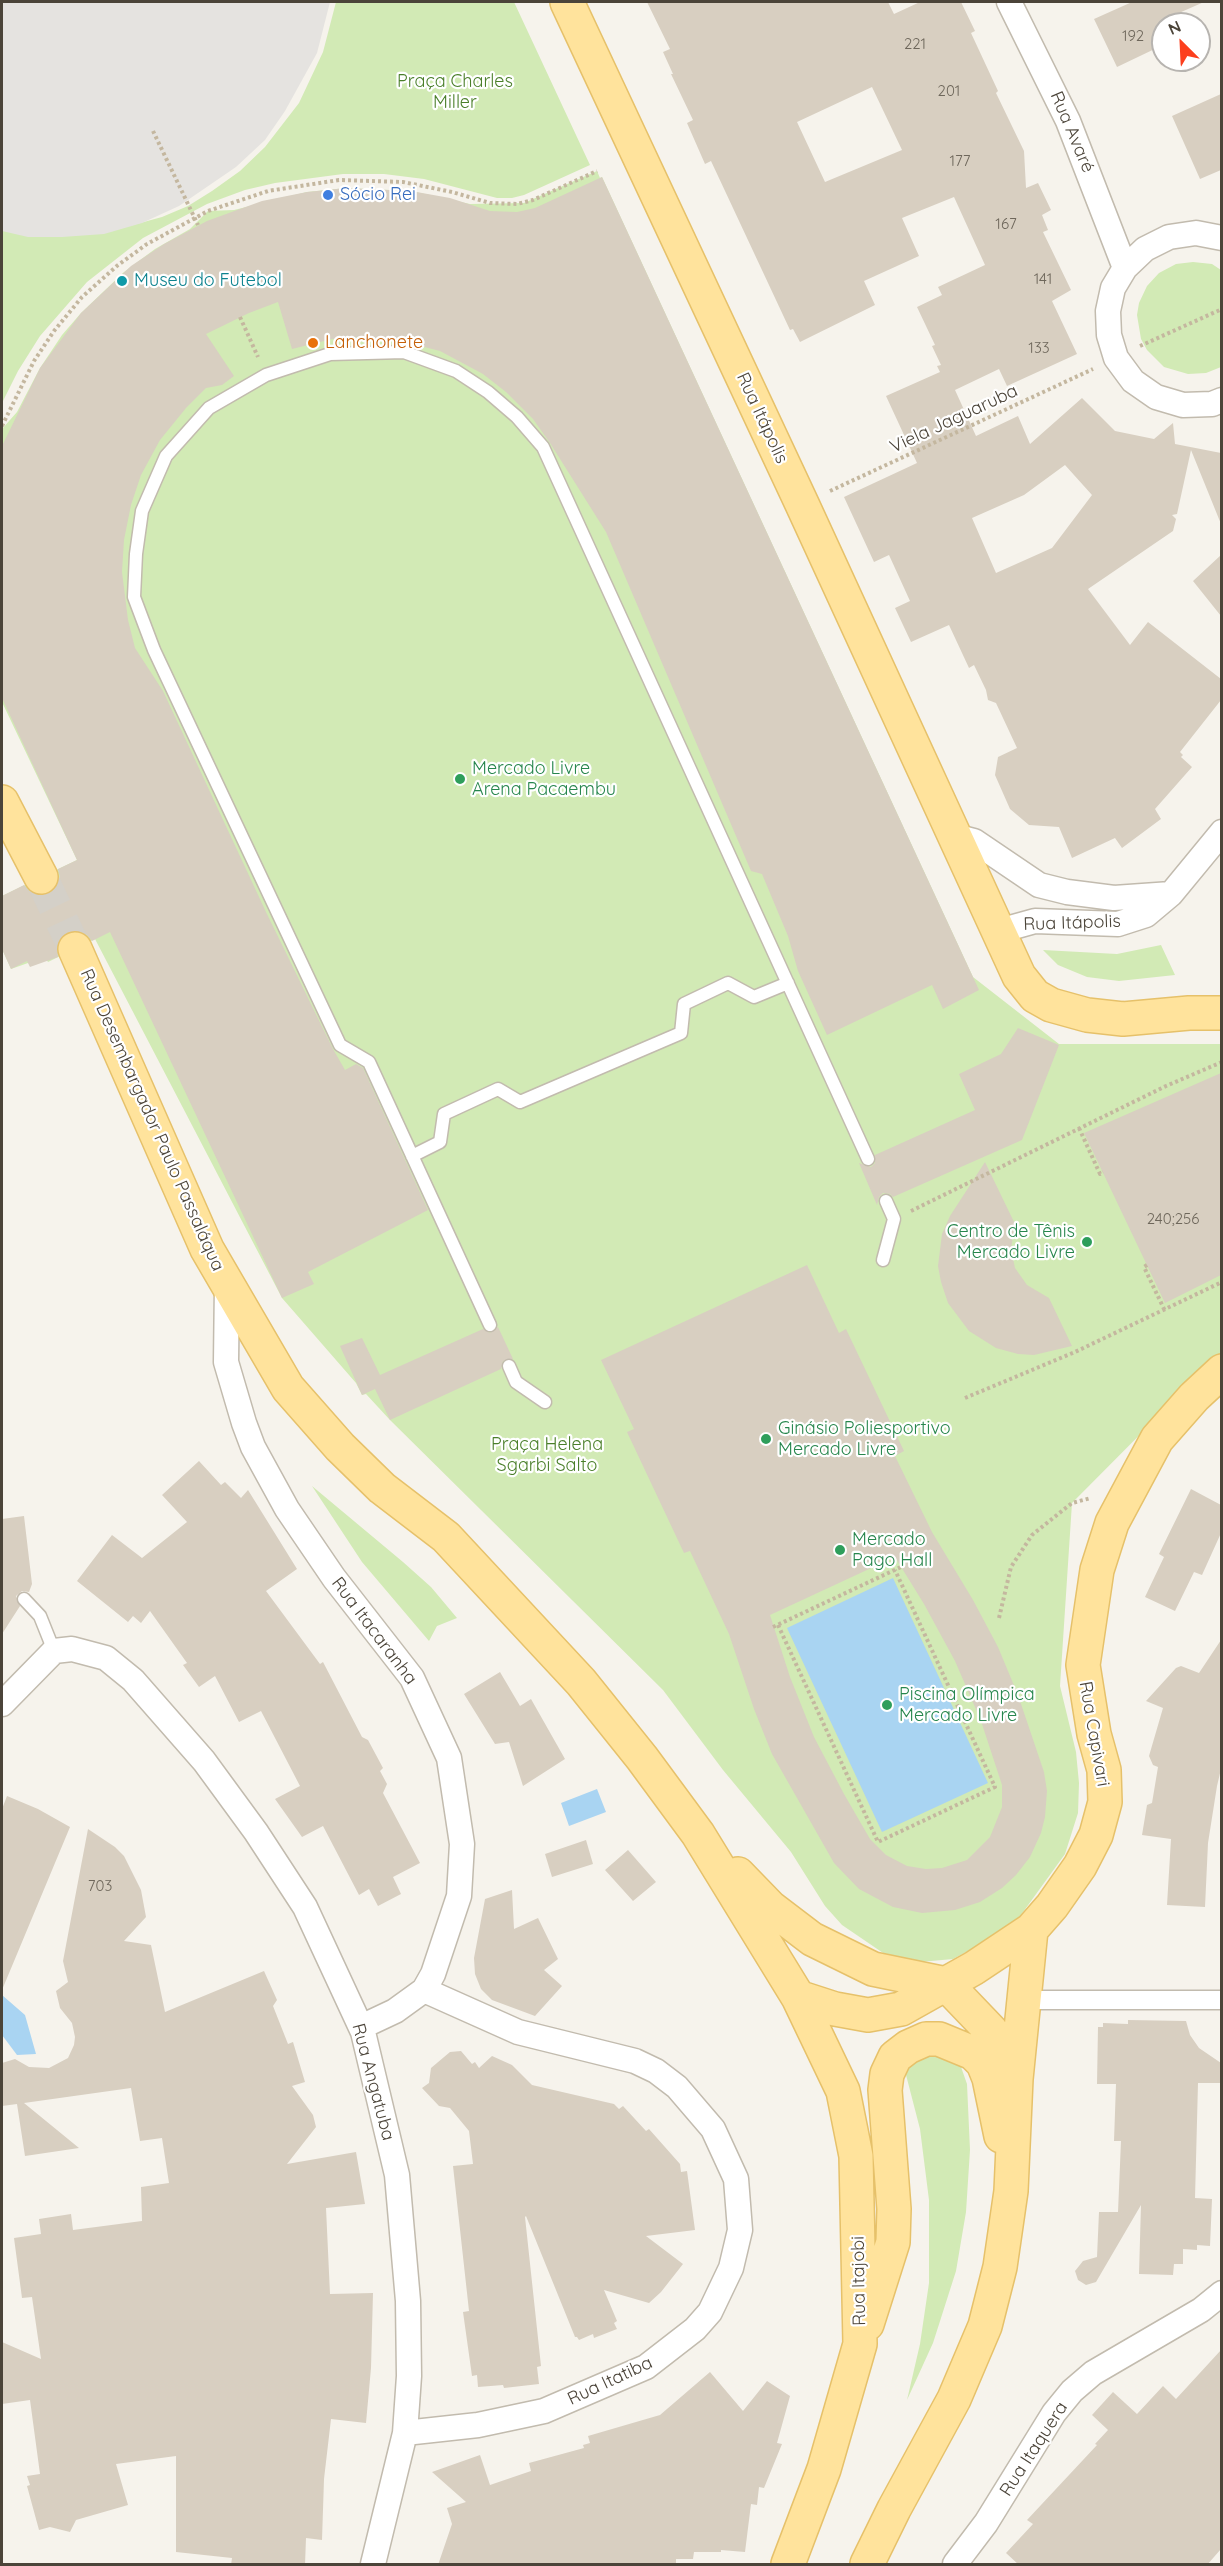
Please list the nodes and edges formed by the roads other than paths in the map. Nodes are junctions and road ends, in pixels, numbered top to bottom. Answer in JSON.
{"nodes":[{"id":1,"x":567,"y":2,"type":"edge"},
{"id":2,"x":1009,"y":2,"type":"edge"},
{"id":3,"x":1221,"y":238,"type":"edge"},
{"id":4,"x":1125,"y":268,"type":"junction"},
{"id":5,"x":1221,"y":400,"type":"edge"},
{"id":6,"x":2,"y":802,"type":"edge"},
{"id":7,"x":1221,"y":832,"type":"edge"},
{"id":8,"x":955,"y":836,"type":"junction"},
{"id":9,"x":41,"y":878,"type":"tunnel mouth"},
{"id":10,"x":1171,"y":894,"type":"junction"},
{"id":11,"x":999,"y":931,"type":"junction"},
{"id":12,"x":75,"y":949,"type":"tunnel mouth"},
{"id":13,"x":788,"y":983,"type":"junction"},
{"id":14,"x":1221,"y":1013,"type":"edge"},
{"id":15,"x":412,"y":1156,"type":"junction"},
{"id":16,"x":868,"y":1159,"type":"dead end"},
{"id":17,"x":886,"y":1201,"type":"dead end"},
{"id":18,"x":883,"y":1260,"type":"dead end"},
{"id":19,"x":227,"y":1283,"type":"junction"},
{"id":20,"x":490,"y":1325,"type":"dead end"},
{"id":21,"x":509,"y":1366,"type":"dead end"},
{"id":22,"x":1221,"y":1371,"type":"edge"},
{"id":23,"x":545,"y":1402,"type":"dead end"},
{"id":24,"x":24,"y":1599,"type":"dead end"},
{"id":25,"x":54,"y":1652,"type":"junction"},
{"id":26,"x":2,"y":1704,"type":"edge"},
{"id":27,"x":698,"y":1834,"type":"junction"},
{"id":28,"x":1031,"y":1930,"type":"junction"},
{"id":29,"x":946,"y":1984,"type":"junction"},
{"id":30,"x":424,"y":1990,"type":"junction"},
{"id":31,"x":798,"y":1997,"type":"junction"},
{"id":32,"x":1024,"y":2000,"type":"junction"},
{"id":33,"x":1221,"y":2000,"type":"edge"},
{"id":34,"x":361,"y":2027,"type":"junction"},
{"id":35,"x":1016,"y":2079,"type":"junction"},
{"id":36,"x":1011,"y":2191,"type":"junction"},
{"id":37,"x":1221,"y":2293,"type":"edge"},
{"id":38,"x":860,"y":2344,"type":"junction"},
{"id":39,"x":405,"y":2433,"type":"junction"},
{"id":40,"x":878,"y":2556,"type":"edge"},
{"id":41,"x":373,"y":2565,"type":"edge"},
{"id":42,"x":788,"y":2565,"type":"edge"},
{"id":43,"x":955,"y":2565,"type":"edge"}],
"edges":[{"from":1,"to":8,"type":"main road","name":"Rua Itápolis"},
{"from":2,"to":4,"type":"street","name":"Rua Avaré"},
{"from":3,"to":4,"type":"street"},
{"from":4,"to":5,"type":"street"},
{"from":6,"to":9,"type":"main road"},
{"from":7,"to":10,"type":"street","name":"Rua Itápolis"},
{"from":8,"to":10,"type":"street","name":"Rua Itápolis"},
{"from":8,"to":11,"type":"main road","name":"Rua Itápolis"},
{"from":10,"to":11,"type":"street","name":"Rua Itápolis"},
{"from":11,"to":14,"type":"main road"},
{"from":12,"to":19,"type":"main road","name":"Rua Desembargador Paulo Passaláqua"},
{"from":13,"to":15,"type":"lane"},
{"from":13,"to":15,"type":"lane"},
{"from":13,"to":16,"type":"lane"},
{"from":15,"to":20,"type":"lane"},
{"from":17,"to":18,"type":"lane"},
{"from":19,"to":27,"type":"main road","name":"Rua Desembargador Paulo Passaláqua"},
{"from":19,"to":30,"type":"street","name":"Rua Itacaranha"},
{"from":21,"to":23,"type":"lane"},
{"from":22,"to":28,"type":"main road","name":"Rua Capivari"},
{"from":24,"to":25,"type":"lane"},
{"from":25,"to":26,"type":"street"},
{"from":25,"to":34,"type":"street","name":"Rua Angatuba"},
{"from":27,"to":29,"type":"main road","name":"Rua Desembargador Paulo Passaláqua"},
{"from":27,"to":31,"type":"main road","name":"Rua Desembargador Paulo Passaláqua"},
{"from":28,"to":29,"type":"main road","name":"Rua Capivari"},
{"from":28,"to":32,"type":"main road"},
{"from":29,"to":31,"type":"main road","name":"Rua Capivari"},
{"from":29,"to":35,"type":"main road"},
{"from":30,"to":34,"type":"street","name":"Rua Itacaranha"},
{"from":30,"to":39,"type":"street","name":"Rua Itatiba"},
{"from":31,"to":38,"type":"main road","name":"Rua Itajobi"},
{"from":32,"to":33,"type":"street"},
{"from":32,"to":35,"type":"main road"},
{"from":34,"to":39,"type":"street","name":"Rua Angatuba"},
{"from":35,"to":36,"type":"main road"},
{"from":36,"to":38,"type":"main road"},
{"from":36,"to":40,"type":"main road"},
{"from":37,"to":43,"type":"street","name":"Rua Itaquera"},
{"from":38,"to":42,"type":"main road","name":"Rua Itajobi"},
{"from":39,"to":41,"type":"street","name":"Rua Angatuba"}]}
